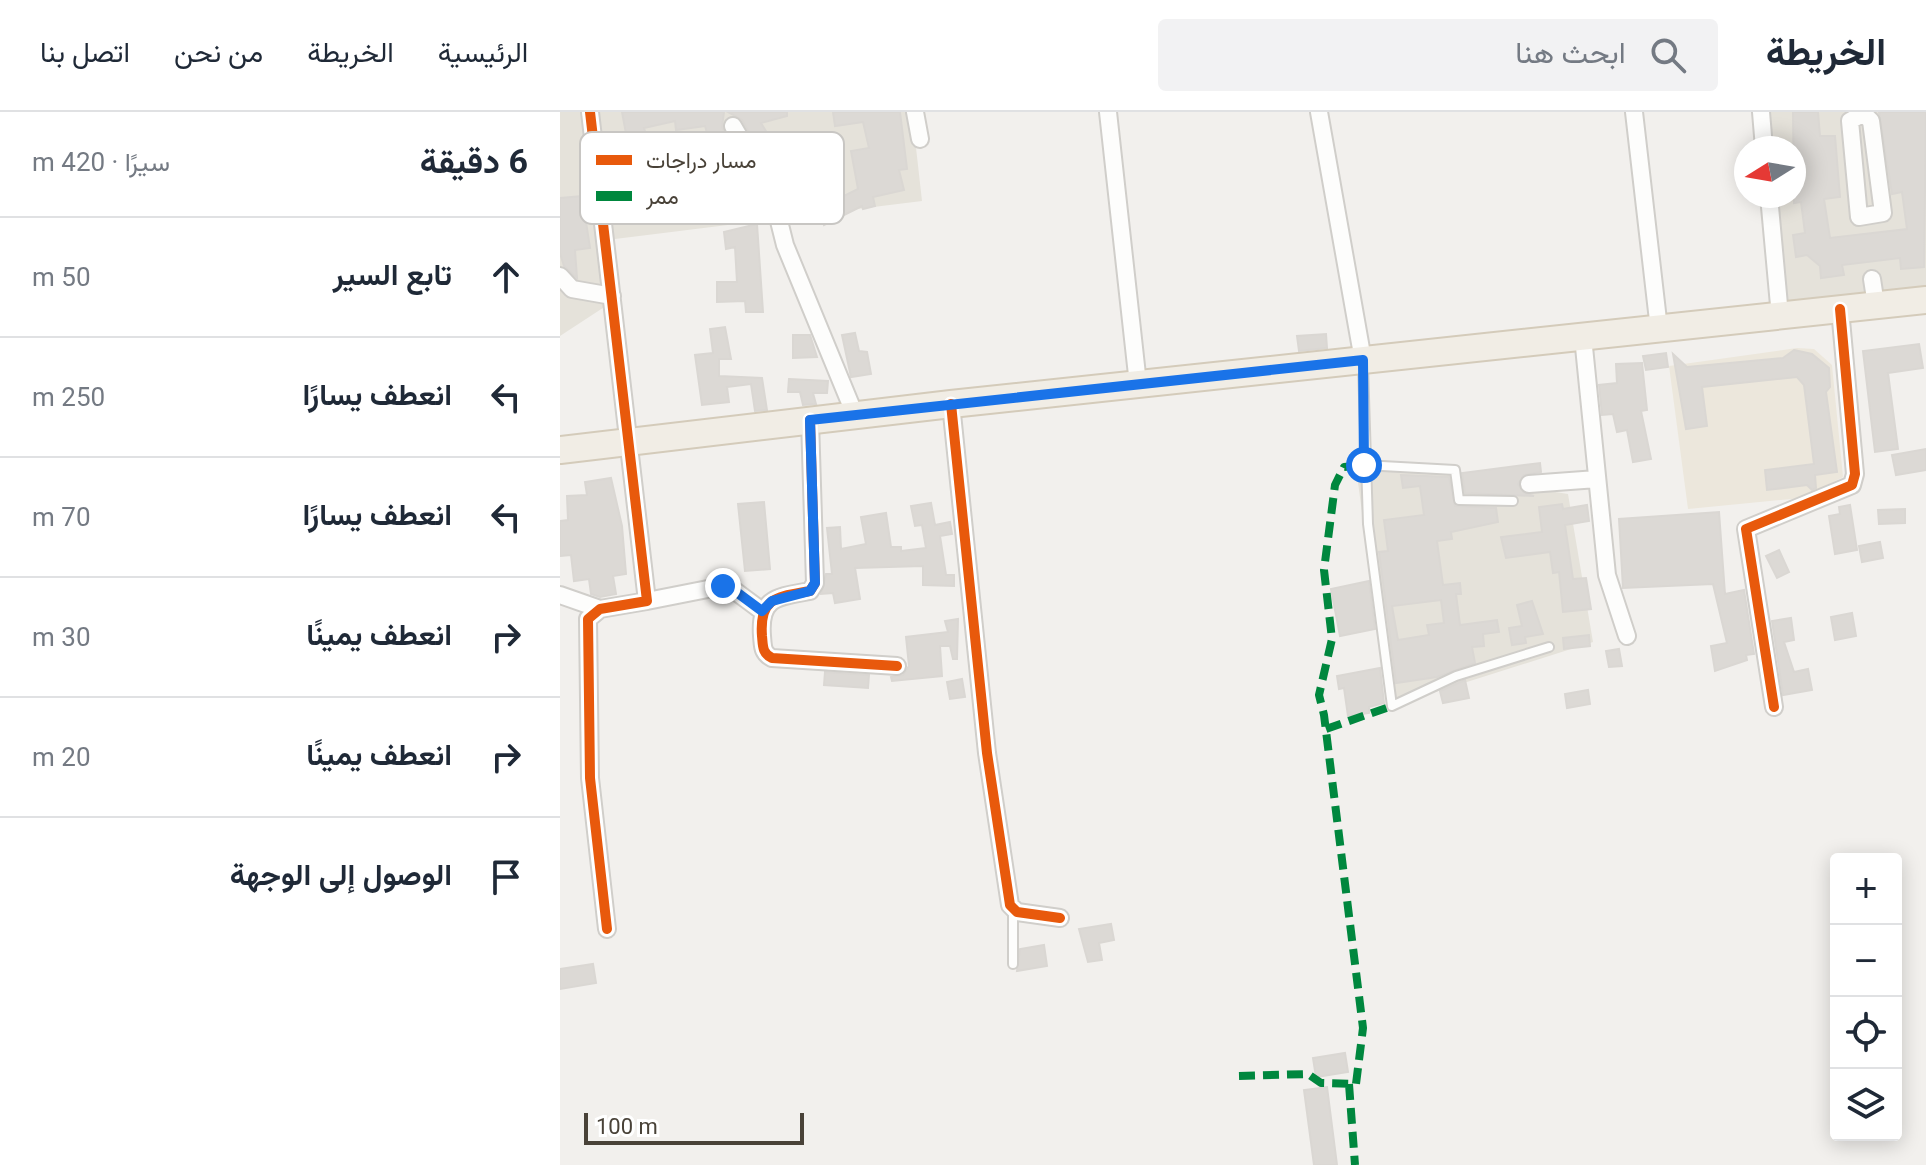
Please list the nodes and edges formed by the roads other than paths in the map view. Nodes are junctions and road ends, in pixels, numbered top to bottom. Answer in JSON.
{"nodes":[{"id":1,"x":590,"y":112,"type":"edge"},
{"id":2,"x":915,"y":112,"type":"edge"},
{"id":3,"x":1108,"y":112,"type":"edge"},
{"id":4,"x":1319,"y":112,"type":"edge"},
{"id":5,"x":1634,"y":112,"type":"edge"},
{"id":6,"x":1761,"y":112,"type":"edge"},
{"id":7,"x":1862,"y":113,"type":"edge"},
{"id":8,"x":733,"y":126,"type":"dead end"},
{"id":9,"x":592,"y":132,"type":"edge"},
{"id":10,"x":736,"y":132,"type":"edge"},
{"id":11,"x":1763,"y":136,"type":"edge"},
{"id":12,"x":920,"y":139,"type":"dead end"},
{"id":13,"x":1770,"y":208,"type":"edge"},
{"id":14,"x":603,"y":224,"type":"edge"},
{"id":15,"x":780,"y":224,"type":"edge"},
{"id":16,"x":560,"y":276,"type":"edge"},
{"id":17,"x":612,"y":296,"type":"junction"},
{"id":18,"x":1926,"y":300,"type":"edge"},
{"id":19,"x":1840,"y":309,"type":"junction"},
{"id":20,"x":1780,"y":316,"type":"junction"},
{"id":21,"x":1659,"y":329,"type":"junction"},
{"id":22,"x":1583,"y":337,"type":"junction"},
{"id":23,"x":1363,"y":360,"type":"junction"},
{"id":24,"x":1138,"y":384,"type":"junction"},
{"id":25,"x":951,"y":404,"type":"junction"},
{"id":26,"x":855,"y":415,"type":"junction"},
{"id":27,"x":810,"y":420,"type":"junction"},
{"id":28,"x":626,"y":442,"type":"junction"},
{"id":29,"x":560,"y":450,"type":"edge"},
{"id":30,"x":1364,"y":465,"type":"junction"},
{"id":31,"x":1597,"y":479,"type":"junction"},
{"id":32,"x":1529,"y":484,"type":"dead end"},
{"id":33,"x":1513,"y":501,"type":"dead end"},
{"id":34,"x":560,"y":595,"type":"edge"},
{"id":35,"x":647,"y":601,"type":"junction"},
{"id":36,"x":600,"y":609,"type":"junction"},
{"id":37,"x":762,"y":611,"type":"junction"},
{"id":38,"x":1627,"y":636,"type":"dead end"},
{"id":39,"x":1549,"y":647,"type":"dead end"},
{"id":40,"x":897,"y":666,"type":"dead end"},
{"id":41,"x":1774,"y":707,"type":"dead end"},
{"id":42,"x":1013,"y":910,"type":"junction"},
{"id":43,"x":1060,"y":918,"type":"dead end"},
{"id":44,"x":607,"y":929,"type":"dead end"},
{"id":45,"x":1013,"y":964,"type":"dead end"}],
"edges":[{"from":1,"to":9,"type":"street"},
{"from":2,"to":12,"type":"street"},
{"from":3,"to":24,"type":"street"},
{"from":4,"to":23,"type":"street"},
{"from":5,"to":21,"type":"street"},
{"from":6,"to":11,"type":"street"},
{"from":7,"to":7,"type":"street"},
{"from":8,"to":10,"type":"street"},
{"from":13,"to":20,"type":"street"},
{"from":14,"to":17,"type":"street"},
{"from":15,"to":26,"type":"street"},
{"from":16,"to":17,"type":"street"},
{"from":17,"to":28,"type":"street"},
{"from":18,"to":19,"type":"main road"},
{"from":19,"to":20,"type":"main road"},
{"from":19,"to":41,"type":"street"},
{"from":20,"to":21,"type":"main road"},
{"from":21,"to":22,"type":"main road"},
{"from":22,"to":23,"type":"main road"},
{"from":22,"to":31,"type":"street"},
{"from":23,"to":24,"type":"main road"},
{"from":23,"to":30,"type":"lane"},
{"from":24,"to":25,"type":"main road"},
{"from":25,"to":26,"type":"main road"},
{"from":25,"to":42,"type":"street"},
{"from":26,"to":27,"type":"main road"},
{"from":27,"to":28,"type":"main road"},
{"from":27,"to":37,"type":"street"},
{"from":28,"to":29,"type":"main road"},
{"from":28,"to":35,"type":"street"},
{"from":30,"to":33,"type":"lane"},
{"from":30,"to":39,"type":"lane"},
{"from":31,"to":32,"type":"street"},
{"from":31,"to":38,"type":"street"},
{"from":34,"to":36,"type":"street"},
{"from":35,"to":36,"type":"street"},
{"from":35,"to":37,"type":"street"},
{"from":36,"to":44,"type":"street"},
{"from":37,"to":40,"type":"street"},
{"from":42,"to":43,"type":"street"},
{"from":42,"to":45,"type":"lane"}]}
